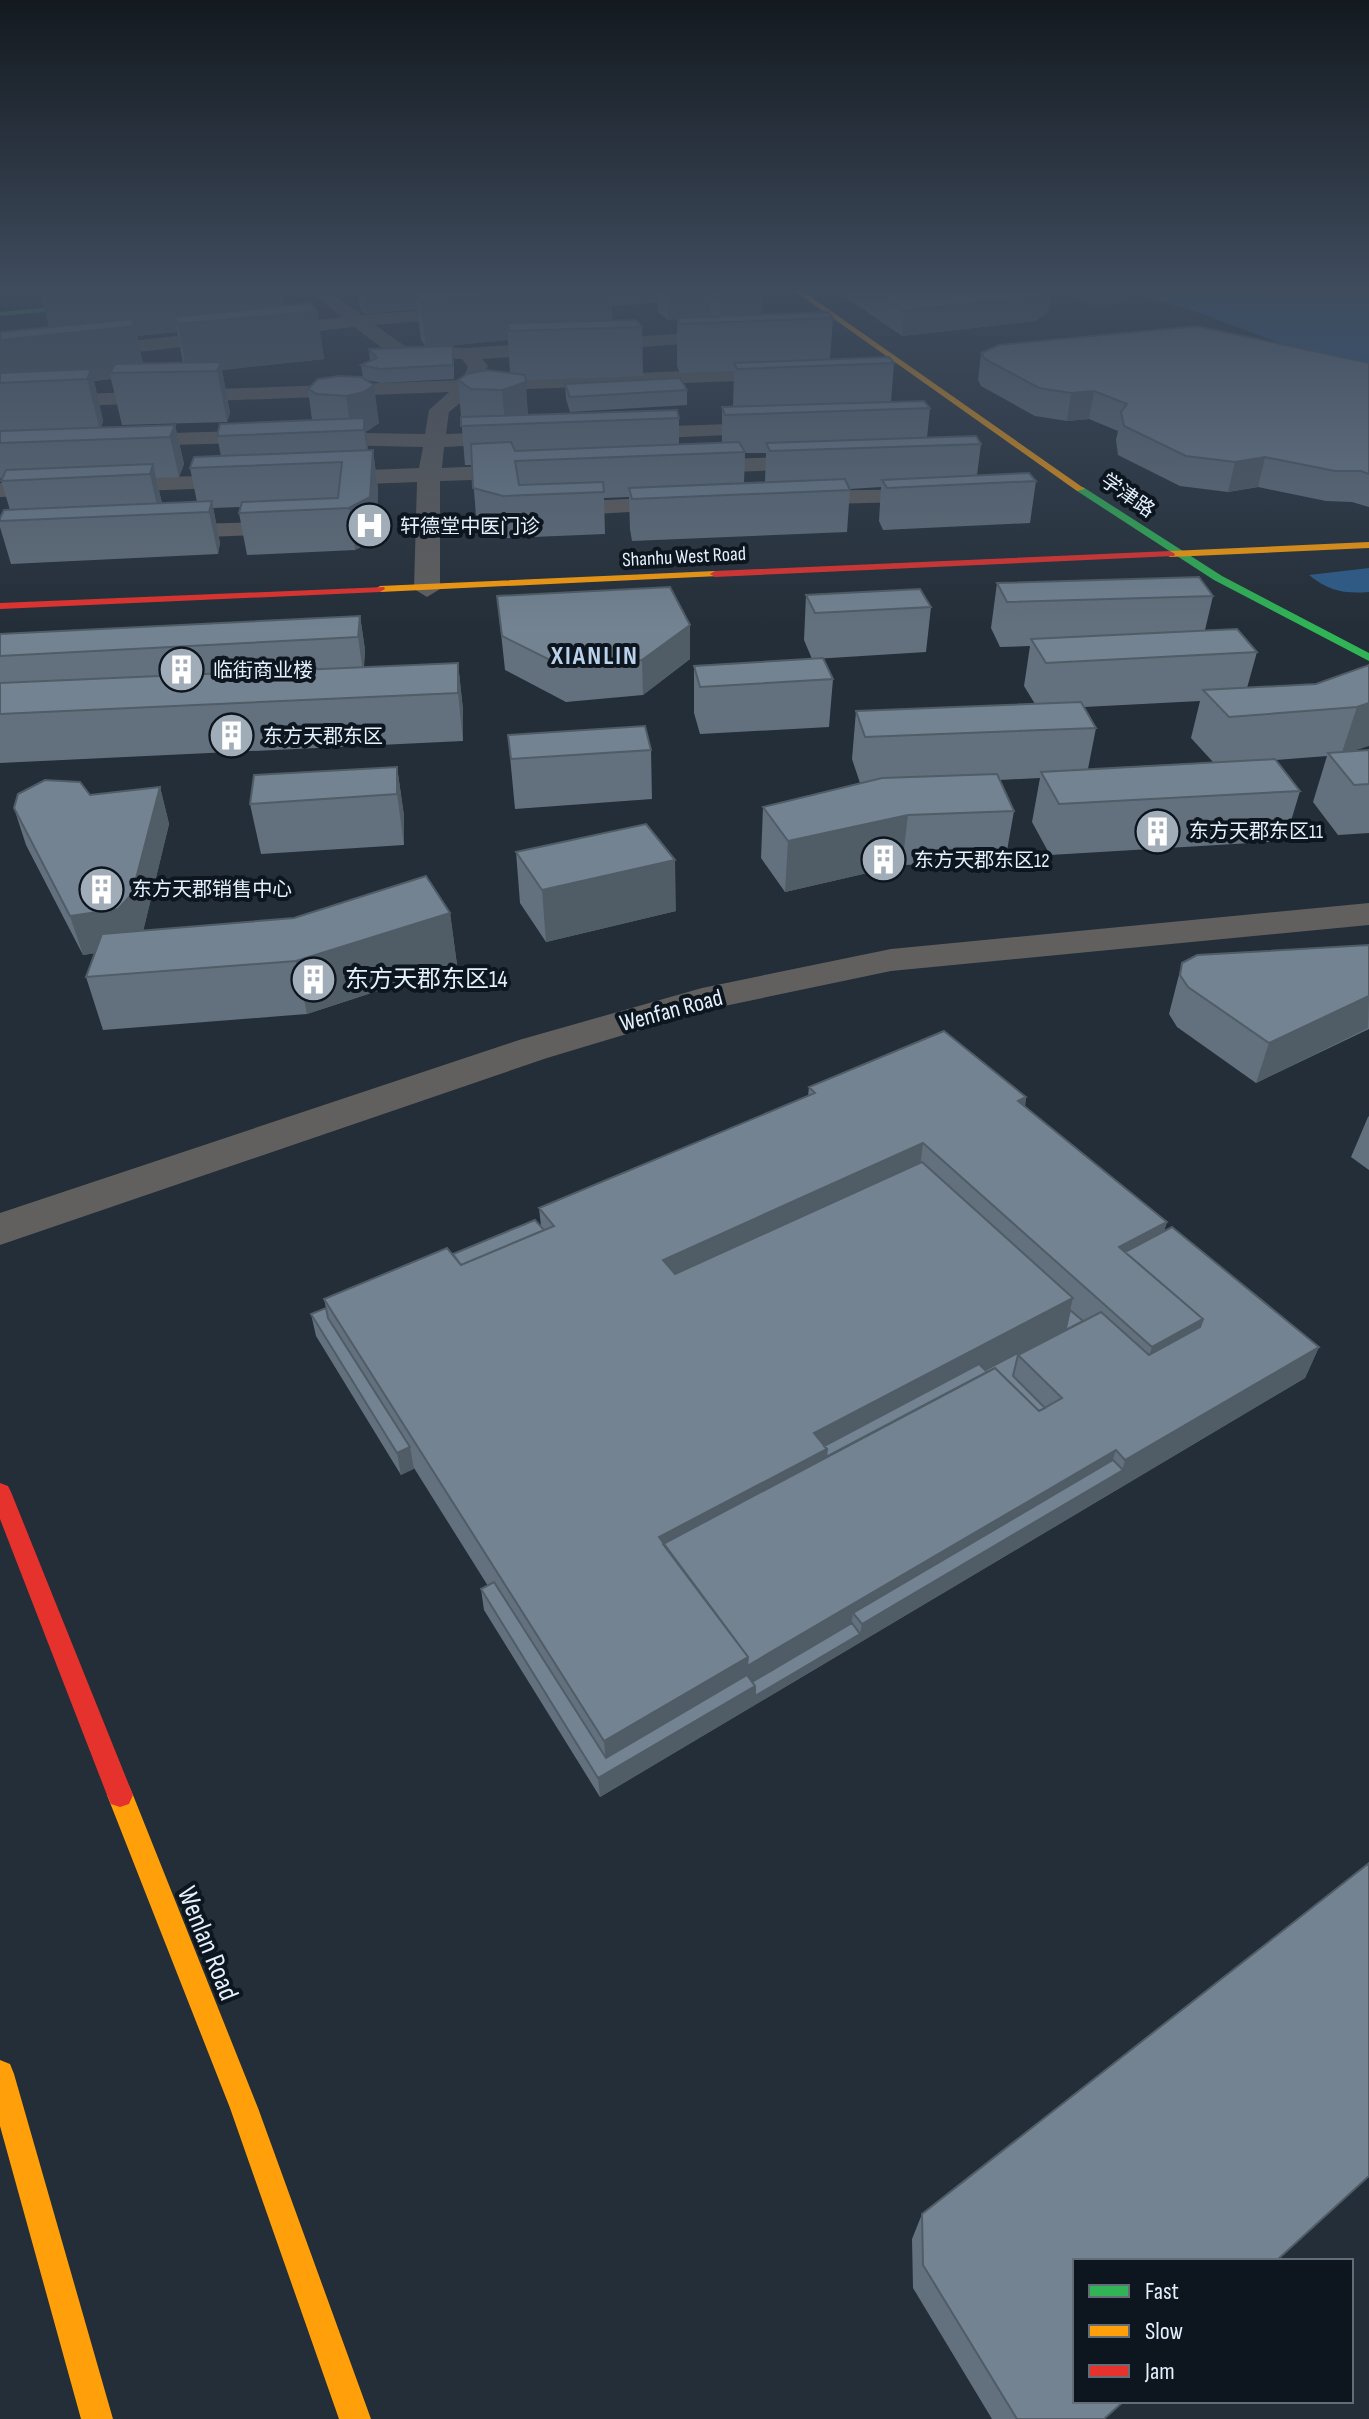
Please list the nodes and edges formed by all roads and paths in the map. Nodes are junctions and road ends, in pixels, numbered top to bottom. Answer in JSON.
{"nodes":[{"id":1,"x":231,"y":403,"type":"edge"},
{"id":2,"x":296,"y":403,"type":"edge"},
{"id":3,"x":448,"y":403,"type":"edge"},
{"id":4,"x":705,"y":403,"type":"edge"},
{"id":5,"x":957,"y":403,"type":"edge"},
{"id":6,"x":273,"y":416,"type":"junction"},
{"id":7,"x":809,"y":428,"type":"edge"},
{"id":8,"x":733,"y":429,"type":"junction"},
{"id":9,"x":591,"y":435,"type":"edge"},
{"id":10,"x":544,"y":437,"type":"edge"},
{"id":11,"x":208,"y":438,"type":"junction"},
{"id":12,"x":434,"y":441,"type":"junction"},
{"id":13,"x":0,"y":444,"type":"edge"},
{"id":14,"x":847,"y":462,"type":"edge"},
{"id":15,"x":736,"y":465,"type":"junction"},
{"id":16,"x":659,"y":467,"type":"edge"},
{"id":17,"x":552,"y":471,"type":"edge"},
{"id":18,"x":429,"y":474,"type":"junction"},
{"id":19,"x":199,"y":483,"type":"junction"},
{"id":20,"x":0,"y":490,"type":"edge"},
{"id":21,"x":957,"y":495,"type":"edge"},
{"id":22,"x":715,"y":501,"type":"edge"},
{"id":23,"x":542,"y":511,"type":"edge"},
{"id":24,"x":297,"y":528,"type":"edge"},
{"id":25,"x":177,"y":532,"type":"junction"},
{"id":26,"x":133,"y":533,"type":"edge"},
{"id":27,"x":1369,"y":545,"type":"edge"},
{"id":28,"x":1175,"y":556,"type":"junction"},
{"id":29,"x":427,"y":589,"type":"junction"},
{"id":30,"x":0,"y":606,"type":"edge"},
{"id":31,"x":1369,"y":658,"type":"edge"},
{"id":32,"x":1369,"y":914,"type":"edge"},
{"id":33,"x":0,"y":1229,"type":"edge"},
{"id":34,"x":0,"y":1492,"type":"edge"},
{"id":35,"x":0,"y":2074,"type":"edge"},
{"id":36,"x":97,"y":2419,"type":"edge"},
{"id":37,"x":355,"y":2419,"type":"edge"}],
"edges":[{"from":1,"to":6,"type":"street"},
{"from":2,"to":6,"type":"street"},
{"from":3,"to":12,"type":"street"},
{"from":4,"to":8,"type":"street"},
{"from":5,"to":28,"type":"street","name":"学津路"},
{"from":6,"to":11,"type":"street"},
{"from":6,"to":12,"type":"street"},
{"from":7,"to":8,"type":"street"},
{"from":8,"to":9,"type":"street"},
{"from":8,"to":15,"type":"street"},
{"from":10,"to":12,"type":"street"},
{"from":11,"to":13,"type":"street"},
{"from":11,"to":19,"type":"street"},
{"from":12,"to":18,"type":"street"},
{"from":14,"to":15,"type":"street"},
{"from":15,"to":16,"type":"street"},
{"from":15,"to":21,"type":"street"},
{"from":17,"to":18,"type":"street"},
{"from":18,"to":19,"type":"street"},
{"from":18,"to":29,"type":"street"},
{"from":19,"to":20,"type":"street"},
{"from":19,"to":25,"type":"street"},
{"from":22,"to":23,"type":"street"},
{"from":24,"to":25,"type":"street"},
{"from":25,"to":26,"type":"street"},
{"from":27,"to":28,"type":"street","name":"Shanhu West Road"},
{"from":28,"to":29,"type":"street","name":"Shanhu West Road"},
{"from":28,"to":31,"type":"street","name":"学津路"},
{"from":29,"to":30,"type":"street","name":"Shanhu West Road"},
{"from":32,"to":33,"type":"street","name":"Wenfan Road"},
{"from":34,"to":37,"type":"street","name":"Wenlan Road"},
{"from":35,"to":36,"type":"street"}]}
